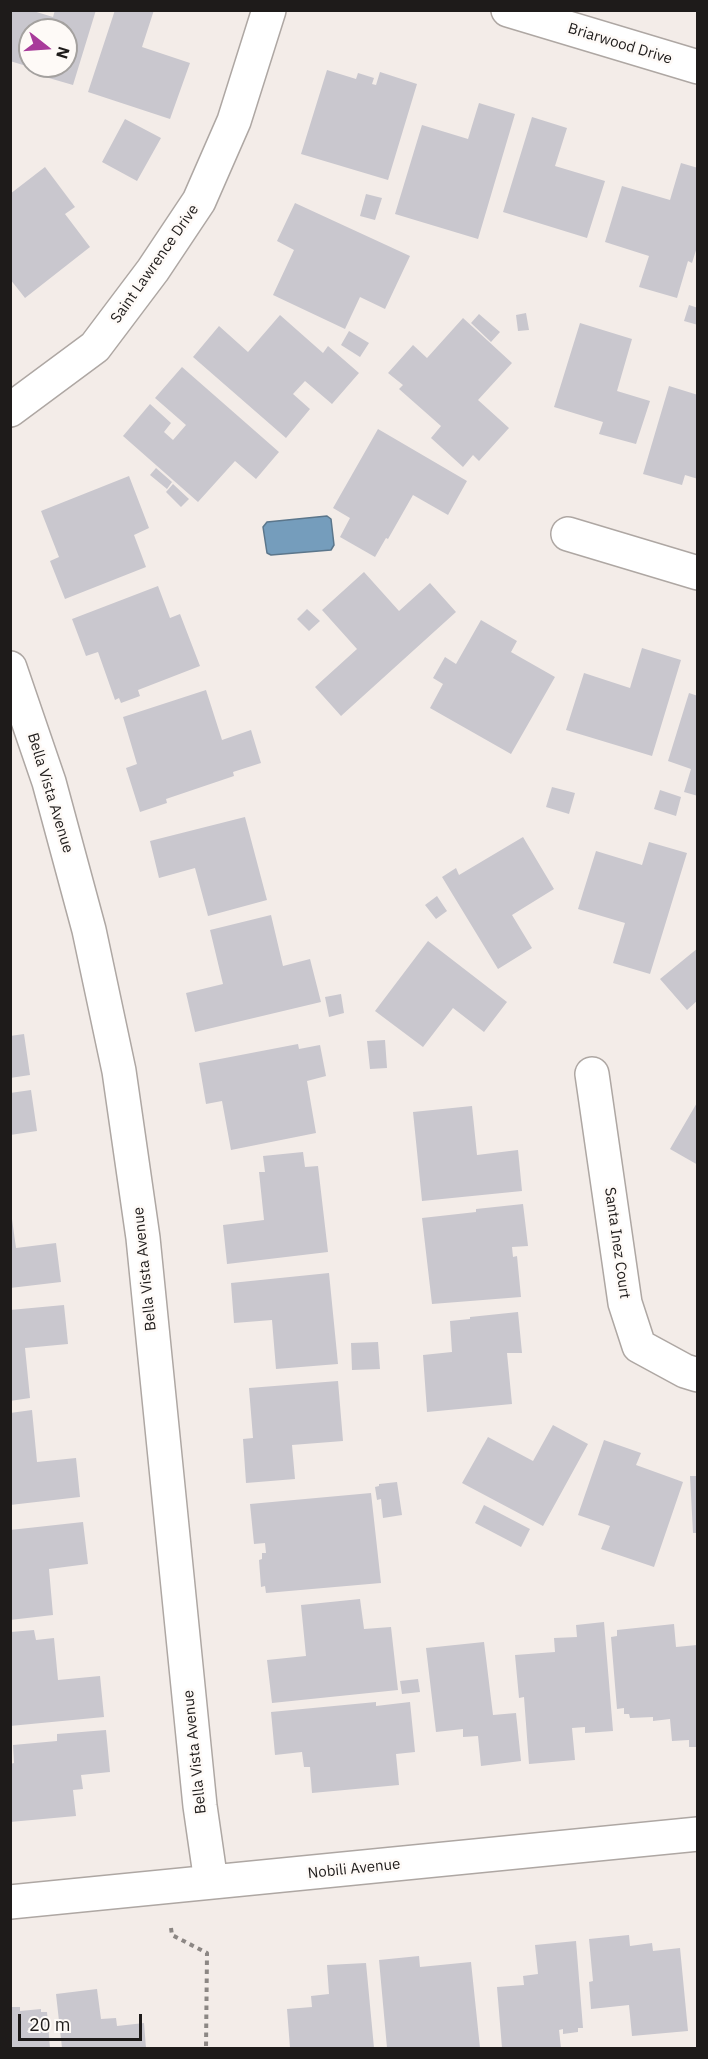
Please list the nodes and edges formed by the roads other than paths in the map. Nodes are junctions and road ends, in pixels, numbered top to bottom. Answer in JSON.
{"nodes":[{"id":1,"x":269,"y":10,"type":"edge"},
{"id":2,"x":508,"y":10,"type":"edge"},
{"id":3,"x":698,"y":68,"type":"edge"},
{"id":4,"x":10,"y":410,"type":"edge"},
{"id":5,"x":568,"y":534,"type":"dead end"},
{"id":6,"x":698,"y":573,"type":"edge"},
{"id":7,"x":10,"y":668,"type":"edge"},
{"id":8,"x":592,"y":1074,"type":"dead end"},
{"id":9,"x":698,"y":1375,"type":"edge"},
{"id":10,"x":698,"y":1834,"type":"edge"},
{"id":11,"x":211,"y":1882,"type":"junction"},
{"id":12,"x":10,"y":1902,"type":"edge"}],
"edges":[{"from":1,"to":4,"type":"street","name":"Saint Lawrence Drive"},
{"from":2,"to":3,"type":"street","name":"Briarwood Drive"},
{"from":5,"to":6,"type":"street"},
{"from":7,"to":11,"type":"street","name":"Bella Vista Avenue"},
{"from":8,"to":9,"type":"street","name":"Santa Inez Court"},
{"from":10,"to":11,"type":"street","name":"Nobili Avenue"},
{"from":11,"to":12,"type":"street","name":"Nobili Avenue"}]}
